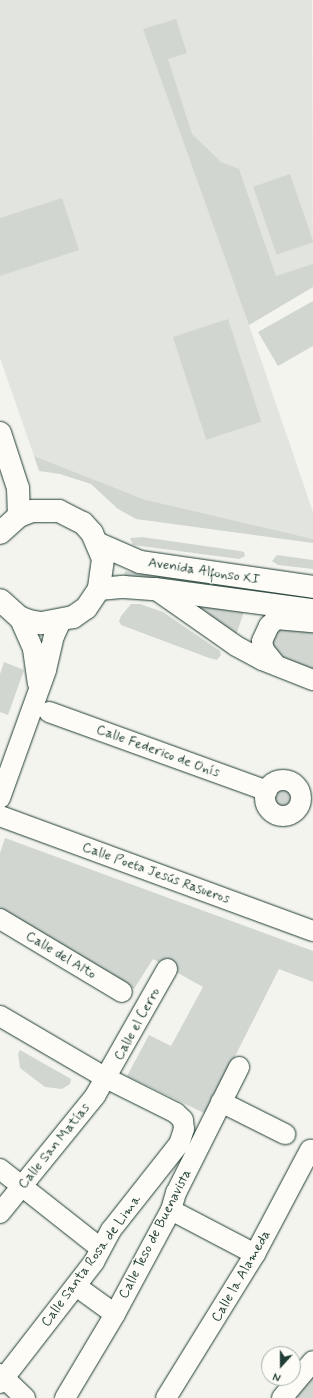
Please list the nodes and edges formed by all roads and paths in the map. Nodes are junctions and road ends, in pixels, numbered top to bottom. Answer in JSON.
{"nodes":[{"id":1,"x":0,"y":434,"type":"edge"},
{"id":2,"x":19,"y":516,"type":"junction"},
{"id":3,"x":0,"y":532,"type":"edge"},
{"id":4,"x":99,"y":544,"type":"junction"},
{"id":5,"x":313,"y":587,"type":"edge"},
{"id":6,"x":99,"y":589,"type":"junction"},
{"id":7,"x":155,"y":589,"type":"junction"},
{"id":8,"x":6,"y":608,"type":"edge"},
{"id":9,"x":313,"y":610,"type":"edge"},
{"id":10,"x":61,"y":621,"type":"junction"},
{"id":11,"x":313,"y":622,"type":"edge"},
{"id":12,"x":276,"y":665,"type":"junction"},
{"id":13,"x":313,"y":680,"type":"edge"},
{"id":14,"x":38,"y":694,"type":"junction"},
{"id":15,"x":49,"y":712,"type":"dead end"},
{"id":16,"x":0,"y":798,"type":"edge"},
{"id":17,"x":307,"y":805,"type":"edge"},
{"id":18,"x":0,"y":816,"type":"edge"},
{"id":19,"x":0,"y":919,"type":"edge"},
{"id":20,"x":313,"y":931,"type":"edge"},
{"id":21,"x":167,"y":969,"type":"dead end"},
{"id":22,"x":122,"y":992,"type":"dead end"},
{"id":23,"x":0,"y":1016,"type":"edge"},
{"id":24,"x":239,"y":1067,"type":"dead end"},
{"id":25,"x":106,"y":1078,"type":"junction"},
{"id":26,"x":221,"y":1102,"type":"junction"},
{"id":27,"x":285,"y":1134,"type":"dead end"},
{"id":28,"x":310,"y":1150,"type":"dead end"},
{"id":29,"x":0,"y":1169,"type":"edge"},
{"id":30,"x":153,"y":1177,"type":"junction"},
{"id":31,"x":22,"y":1186,"type":"junction"},
{"id":32,"x":174,"y":1201,"type":"junction"},
{"id":33,"x":0,"y":1213,"type":"edge"},
{"id":34,"x":100,"y":1248,"type":"junction"},
{"id":35,"x":255,"y":1254,"type":"junction"},
{"id":36,"x":76,"y":1286,"type":"junction"},
{"id":37,"x":114,"y":1314,"type":"junction"},
{"id":38,"x":313,"y":1361,"type":"edge"},
{"id":39,"x":1,"y":1379,"type":"edge"},
{"id":40,"x":25,"y":1398,"type":"edge"},
{"id":41,"x":64,"y":1398,"type":"edge"},
{"id":42,"x":166,"y":1398,"type":"edge"},
{"id":43,"x":282,"y":1398,"type":"edge"}],
"edges":[{"from":1,"to":2,"type":"main road"},
{"from":2,"to":3,"type":"main road"},
{"from":2,"to":4,"type":"main road"},
{"from":4,"to":5,"type":"main road","name":"Avenida Alfonso XI"},
{"from":4,"to":6,"type":"main road"},
{"from":6,"to":7,"type":"main road","name":"Avenida Alfonso XI"},
{"from":6,"to":10,"type":"main road"},
{"from":7,"to":9,"type":"main road","name":"Avenida Alfonso XI"},
{"from":7,"to":12,"type":"street"},
{"from":8,"to":10,"type":"main road"},
{"from":8,"to":14,"type":"street"},
{"from":10,"to":14,"type":"street"},
{"from":11,"to":12,"type":"street"},
{"from":12,"to":13,"type":"street"},
{"from":14,"to":16,"type":"street"},
{"from":15,"to":17,"type":"street","name":"Calle Federico de Onís"},
{"from":18,"to":20,"type":"street","name":"Calle Poeta Jesús Rasueros"},
{"from":19,"to":22,"type":"street","name":"Calle del Alto"},
{"from":21,"to":25,"type":"street","name":"Calle el Cerro"},
{"from":23,"to":25,"type":"street"},
{"from":24,"to":26,"type":"street","name":"Calle Teso de Buenavista"},
{"from":25,"to":30,"type":"street","name":"Calle Santa Rosa de Lima"},
{"from":25,"to":31,"type":"street","name":"Calle San Matías"},
{"from":26,"to":27,"type":"street"},
{"from":26,"to":32,"type":"street","name":"Calle Teso de Buenavista"},
{"from":28,"to":35,"type":"street","name":"Calle la Alameda"},
{"from":29,"to":31,"type":"street"},
{"from":30,"to":32,"type":"street"},
{"from":30,"to":34,"type":"street","name":"Calle Santa Rosa de Lima"},
{"from":31,"to":33,"type":"street","name":"Calle San Matías"},
{"from":31,"to":34,"type":"street"},
{"from":32,"to":35,"type":"street"},
{"from":32,"to":37,"type":"street","name":"Calle Teso de Buenavista"},
{"from":34,"to":36,"type":"street","name":"Calle Santa Rosa de Lima"},
{"from":35,"to":42,"type":"street","name":"Calle la Alameda"},
{"from":36,"to":37,"type":"street"},
{"from":36,"to":39,"type":"street","name":"Calle Santa Rosa de Lima"},
{"from":37,"to":41,"type":"street","name":"Calle Teso de Buenavista"},
{"from":38,"to":43,"type":"street"},
{"from":39,"to":40,"type":"street"}]}
